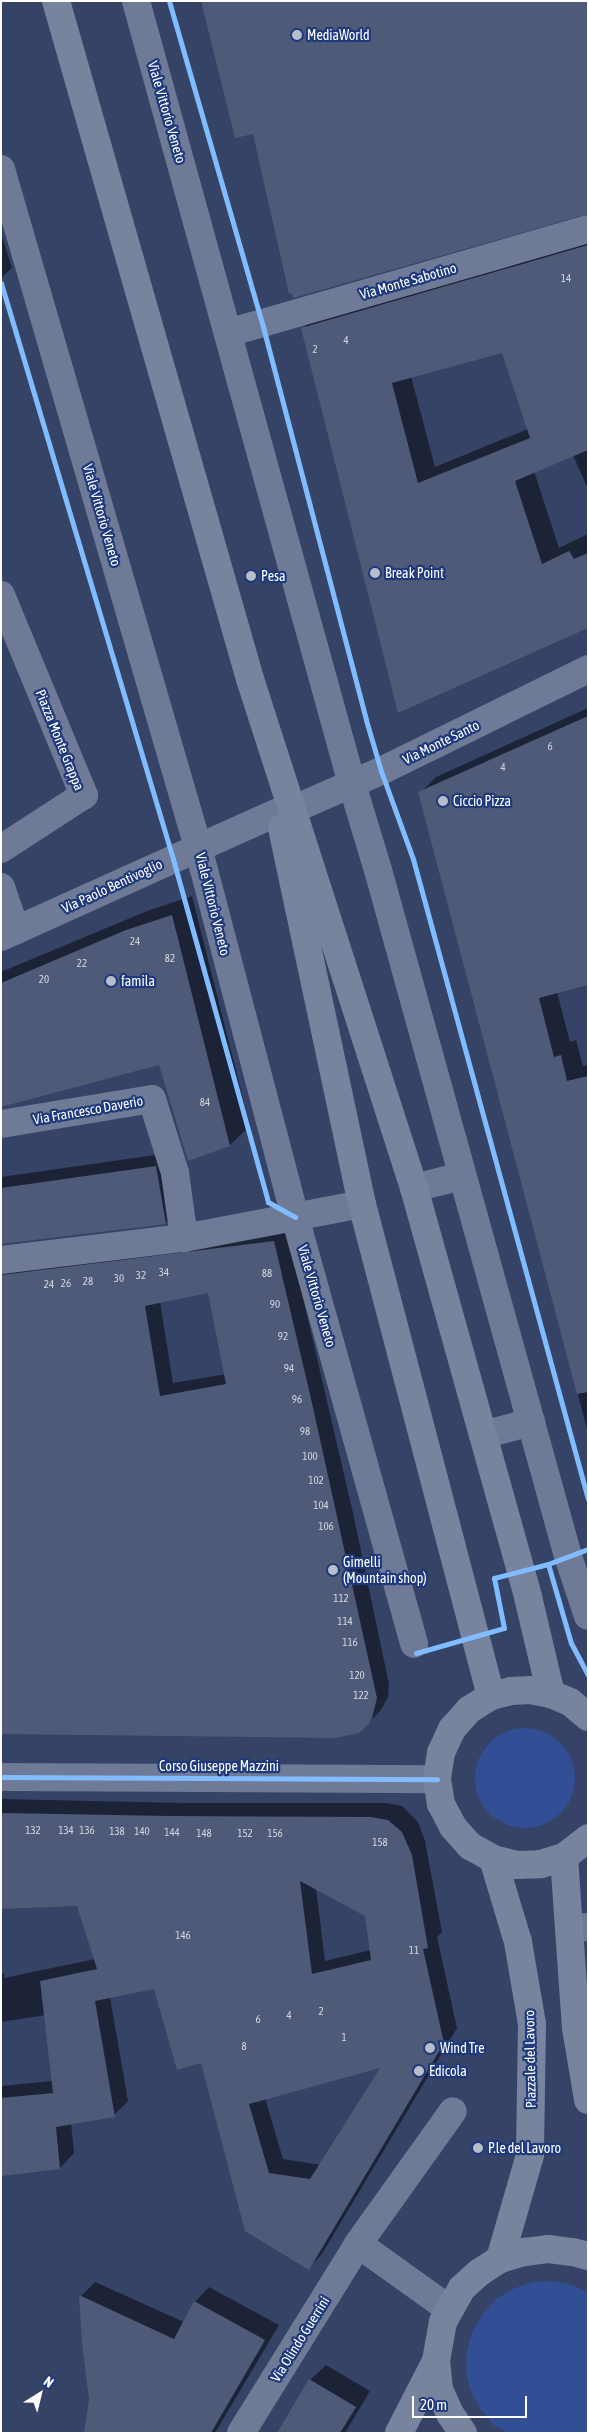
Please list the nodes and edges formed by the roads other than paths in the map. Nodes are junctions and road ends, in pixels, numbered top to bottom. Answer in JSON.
{"nodes":[{"id":1,"x":56,"y":1,"type":"edge"},
{"id":2,"x":136,"y":1,"type":"edge"},
{"id":3,"x":1,"y":168,"type":"edge"},
{"id":4,"x":588,"y":229,"type":"edge"},
{"id":5,"x":228,"y":333,"type":"junction"},
{"id":6,"x":1,"y":595,"type":"edge"},
{"id":7,"x":588,"y":669,"type":"edge"},
{"id":8,"x":352,"y":784,"type":"junction"},
{"id":9,"x":285,"y":811,"type":"junction"},
{"id":10,"x":198,"y":847,"type":"junction"},
{"id":11,"x":1,"y":849,"type":"edge"},
{"id":12,"x":1,"y":887,"type":"edge"},
{"id":13,"x":9,"y":934,"type":"edge"},
{"id":14,"x":1,"y":1124,"type":"edge"},
{"id":15,"x":462,"y":1176,"type":"junction"},
{"id":16,"x":414,"y":1188,"type":"junction"},
{"id":17,"x":362,"y":1204,"type":"junction"},
{"id":18,"x":295,"y":1217,"type":"junction"},
{"id":19,"x":184,"y":1238,"type":"junction"},
{"id":20,"x":1,"y":1260,"type":"edge"},
{"id":21,"x":531,"y":1422,"type":"junction"},
{"id":22,"x":483,"y":1435,"type":"junction"},
{"id":23,"x":588,"y":1616,"type":"edge"},
{"id":24,"x":414,"y":1644,"type":"dead end"},
{"id":25,"x":551,"y":1694,"type":"junction"},
{"id":26,"x":491,"y":1696,"type":"junction"},
{"id":27,"x":588,"y":1718,"type":"edge"},
{"id":28,"x":1,"y":1777,"type":"edge"},
{"id":29,"x":437,"y":1779,"type":"junction"},
{"id":30,"x":588,"y":1838,"type":"edge"},
{"id":31,"x":564,"y":1857,"type":"junction"},
{"id":32,"x":493,"y":1859,"type":"junction"},
{"id":33,"x":578,"y":1928,"type":"edge"},
{"id":34,"x":588,"y":2100,"type":"edge"},
{"id":35,"x":453,"y":2111,"type":"dead end"},
{"id":36,"x":358,"y":2244,"type":"junction"},
{"id":37,"x":588,"y":2256,"type":"edge"},
{"id":38,"x":500,"y":2259,"type":"junction"},
{"id":39,"x":449,"y":2309,"type":"junction"},
{"id":40,"x":436,"y":2361,"type":"junction"},
{"id":41,"x":241,"y":2433,"type":"edge"},
{"id":42,"x":399,"y":2433,"type":"edge"},
{"id":43,"x":463,"y":2433,"type":"edge"}],
"edges":[{"from":1,"to":9,"type":"main road"},
{"from":2,"to":5,"type":"street","name":"Viale Vittorio Veneto"},
{"from":3,"to":10,"type":"street","name":"Viale Vittorio Veneto"},
{"from":4,"to":5,"type":"street","name":"Via Monte Sabotino"},
{"from":5,"to":8,"type":"street","name":"Viale Vittorio Veneto"},
{"from":6,"to":11,"type":"street","name":"Piazza Monte Grappa"},
{"from":7,"to":8,"type":"street","name":"Via Monte Santo"},
{"from":8,"to":9,"type":"street","name":"Via Monte Santo"},
{"from":8,"to":15,"type":"street","name":"Viale Vittorio Veneto"},
{"from":9,"to":10,"type":"street","name":"Via Paolo Bentivoglio"},
{"from":9,"to":16,"type":"main road"},
{"from":9,"to":17,"type":"main road"},
{"from":10,"to":13,"type":"street","name":"Via Paolo Bentivoglio"},
{"from":10,"to":18,"type":"street","name":"Viale Vittorio Veneto"},
{"from":12,"to":13,"type":"street"},
{"from":14,"to":19,"type":"street","name":"Via Francesco Daverio"},
{"from":15,"to":16,"type":"street"},
{"from":15,"to":21,"type":"street","name":"Viale Vittorio Veneto"},
{"from":16,"to":22,"type":"main road"},
{"from":17,"to":18,"type":"street"},
{"from":17,"to":26,"type":"main road"},
{"from":18,"to":19,"type":"street"},
{"from":18,"to":24,"type":"street","name":"Viale Vittorio Veneto"},
{"from":19,"to":20,"type":"street"},
{"from":21,"to":22,"type":"street"},
{"from":21,"to":23,"type":"street","name":"Viale Vittorio Veneto"},
{"from":22,"to":25,"type":"main road"},
{"from":25,"to":26,"type":"main road"},
{"from":25,"to":27,"type":"main road"},
{"from":26,"to":29,"type":"main road"},
{"from":28,"to":29,"type":"street","name":"Corso Giuseppe Mazzini"},
{"from":29,"to":32,"type":"main road"},
{"from":30,"to":31,"type":"main road"},
{"from":31,"to":32,"type":"main road"},
{"from":31,"to":33,"type":"main road"},
{"from":32,"to":38,"type":"main road","name":"Piazzale del Lavoro"},
{"from":33,"to":34,"type":"main road"},
{"from":35,"to":36,"type":"street","name":"Via Olindo Guerrini"},
{"from":36,"to":39,"type":"street"},
{"from":36,"to":41,"type":"street","name":"Via Olindo Guerrini"},
{"from":37,"to":38,"type":"main road"},
{"from":38,"to":39,"type":"main road"},
{"from":39,"to":40,"type":"main road"},
{"from":40,"to":42,"type":"main road"},
{"from":40,"to":43,"type":"main road"}]}
